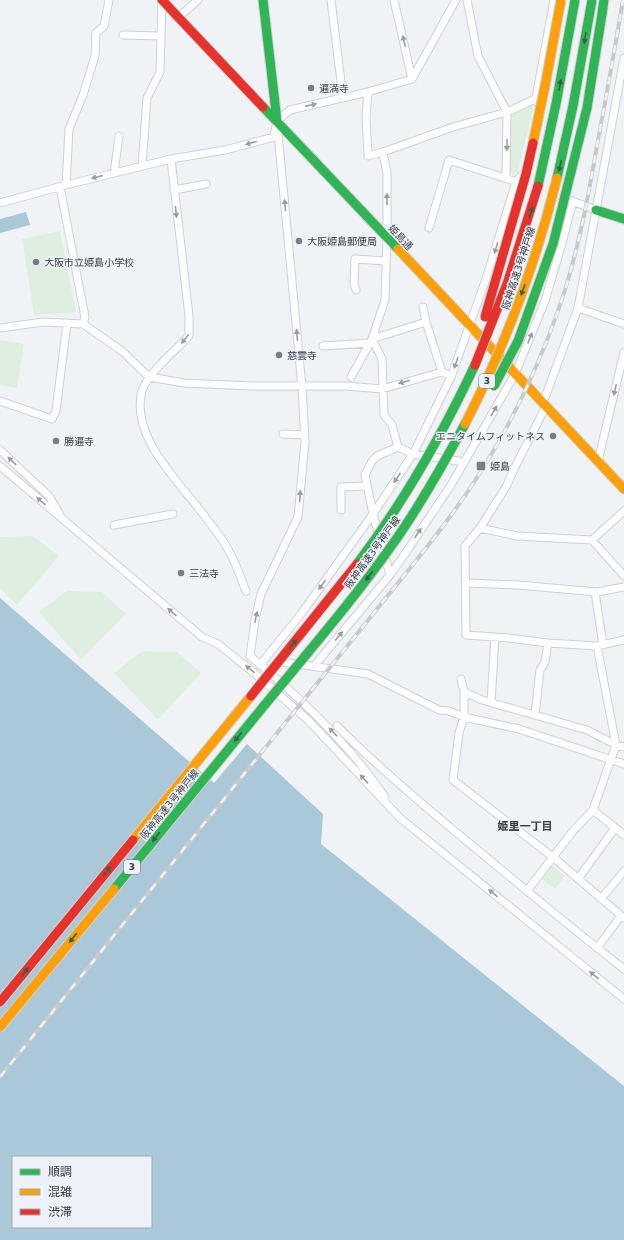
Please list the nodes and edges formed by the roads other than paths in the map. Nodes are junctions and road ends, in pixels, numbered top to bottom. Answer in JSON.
{"nodes":[{"id":1,"x":109,"y":0,"type":"edge"},
{"id":2,"x":162,"y":0,"type":"edge"},
{"id":3,"x":198,"y":0,"type":"edge"},
{"id":4,"x":263,"y":0,"type":"edge"},
{"id":5,"x":331,"y":0,"type":"edge"},
{"id":6,"x":394,"y":0,"type":"edge"},
{"id":7,"x":456,"y":0,"type":"edge"},
{"id":8,"x":467,"y":0,"type":"edge"},
{"id":9,"x":554,"y":0,"type":"edge"},
{"id":10,"x":561,"y":0,"type":"edge"},
{"id":11,"x":575,"y":0,"type":"edge"},
{"id":12,"x":592,"y":0,"type":"edge"},
{"id":13,"x":604,"y":0,"type":"edge"},
{"id":14,"x":179,"y":17,"type":"junction"},
{"id":15,"x":123,"y":36,"type":"dead end"},
{"id":16,"x":161,"y":36,"type":"junction"},
{"id":17,"x":624,"y":58,"type":"edge"},
{"id":18,"x":412,"y":79,"type":"junction"},
{"id":19,"x":368,"y":92,"type":"junction"},
{"id":20,"x":343,"y":98,"type":"junction"},
{"id":21,"x":537,"y":98,"type":"junction"},
{"id":22,"x":507,"y":112,"type":"junction"},
{"id":23,"x":277,"y":121,"type":"junction"},
{"id":24,"x":119,"y":136,"type":"dead end"},
{"id":25,"x":383,"y":152,"type":"junction"},
{"id":26,"x":171,"y":159,"type":"junction"},
{"id":27,"x":142,"y":166,"type":"junction"},
{"id":28,"x":114,"y":173,"type":"junction"},
{"id":29,"x":506,"y":178,"type":"junction"},
{"id":30,"x":516,"y":182,"type":"junction"},
{"id":31,"x":206,"y":184,"type":"dead end"},
{"id":32,"x":63,"y":186,"type":"junction"},
{"id":33,"x":174,"y":190,"type":"junction"},
{"id":34,"x":573,"y":201,"type":"junction"},
{"id":35,"x":0,"y":203,"type":"edge"},
{"id":36,"x":596,"y":210,"type":"junction"},
{"id":37,"x":624,"y":219,"type":"edge"},
{"id":38,"x":428,"y":228,"type":"dead end"},
{"id":39,"x":387,"y":238,"type":"junction"},
{"id":40,"x":386,"y":261,"type":"junction"},
{"id":41,"x":356,"y":290,"type":"dead end"},
{"id":42,"x":423,"y":307,"type":"dead end"},
{"id":43,"x":578,"y":308,"type":"junction"},
{"id":44,"x":426,"y":322,"type":"junction"},
{"id":45,"x":67,"y":323,"type":"junction"},
{"id":46,"x":83,"y":324,"type":"junction"},
{"id":47,"x":624,"y":324,"type":"edge"},
{"id":48,"x":469,"y":326,"type":"junction"},
{"id":49,"x":0,"y":328,"type":"edge"},
{"id":50,"x":371,"y":342,"type":"junction"},
{"id":51,"x":323,"y":346,"type":"dead end"},
{"id":52,"x":624,"y":352,"type":"edge"},
{"id":53,"x":442,"y":372,"type":"junction"},
{"id":54,"x":515,"y":374,"type":"junction"},
{"id":55,"x":149,"y":377,"type":"junction"},
{"id":56,"x":451,"y":377,"type":"junction"},
{"id":57,"x":351,"y":378,"type":"dead end"},
{"id":58,"x":302,"y":387,"type":"junction"},
{"id":59,"x":382,"y":388,"type":"junction"},
{"id":60,"x":0,"y":401,"type":"edge"},
{"id":61,"x":544,"y":405,"type":"junction"},
{"id":62,"x":450,"y":417,"type":"junction"},
{"id":63,"x":283,"y":434,"type":"dead end"},
{"id":64,"x":304,"y":435,"type":"junction"},
{"id":65,"x":398,"y":447,"type":"junction"},
{"id":66,"x":0,"y":450,"type":"edge"},
{"id":67,"x":413,"y":454,"type":"junction"},
{"id":68,"x":598,"y":461,"type":"junction"},
{"id":69,"x":464,"y":462,"type":"junction"},
{"id":70,"x":0,"y":466,"type":"edge"},
{"id":71,"x":368,"y":486,"type":"junction"},
{"id":72,"x":624,"y":489,"type":"edge"},
{"id":73,"x":341,"y":510,"type":"dead end"},
{"id":74,"x":624,"y":510,"type":"edge"},
{"id":75,"x":173,"y":514,"type":"dead end"},
{"id":76,"x":373,"y":514,"type":"junction"},
{"id":77,"x":64,"y":522,"type":"junction"},
{"id":78,"x":114,"y":525,"type":"dead end"},
{"id":79,"x":480,"y":528,"type":"junction"},
{"id":80,"x":592,"y":540,"type":"junction"},
{"id":81,"x":388,"y":552,"type":"junction"},
{"id":82,"x":390,"y":575,"type":"junction"},
{"id":83,"x":624,"y":576,"type":"edge"},
{"id":84,"x":466,"y":583,"type":"junction"},
{"id":85,"x":624,"y":587,"type":"edge"},
{"id":86,"x":246,"y":591,"type":"dead end"},
{"id":87,"x":595,"y":592,"type":"junction"},
{"id":88,"x":495,"y":637,"type":"junction"},
{"id":89,"x":624,"y":640,"type":"edge"},
{"id":90,"x":548,"y":644,"type":"junction"},
{"id":91,"x":600,"y":646,"type":"junction"},
{"id":92,"x":260,"y":665,"type":"junction"},
{"id":93,"x":314,"y":666,"type":"junction"},
{"id":94,"x":461,"y":679,"type":"dead end"},
{"id":95,"x":464,"y":692,"type":"junction"},
{"id":96,"x":491,"y":702,"type":"junction"},
{"id":97,"x":535,"y":715,"type":"junction"},
{"id":98,"x":464,"y":717,"type":"junction"},
{"id":99,"x":336,"y":726,"type":"dead end"},
{"id":100,"x":616,"y":745,"type":"junction"},
{"id":101,"x":624,"y":747,"type":"edge"},
{"id":102,"x":610,"y":760,"type":"junction"},
{"id":103,"x":624,"y":764,"type":"edge"},
{"id":104,"x":593,"y":810,"type":"junction"},
{"id":105,"x":400,"y":818,"type":"junction"},
{"id":106,"x":616,"y":828,"type":"junction"},
{"id":107,"x":624,"y":835,"type":"edge"},
{"id":108,"x":554,"y":858,"type":"junction"},
{"id":109,"x":624,"y":871,"type":"edge"},
{"id":110,"x":578,"y":879,"type":"junction"},
{"id":111,"x":527,"y":891,"type":"junction"},
{"id":112,"x":601,"y":899,"type":"junction"},
{"id":113,"x":622,"y":917,"type":"edge"},
{"id":114,"x":597,"y":948,"type":"junction"},
{"id":115,"x":624,"y":969,"type":"edge"},
{"id":116,"x":624,"y":999,"type":"edge"},
{"id":117,"x":0,"y":1002,"type":"edge"},
{"id":118,"x":0,"y":1027,"type":"edge"}],
"edges":[{"from":1,"to":32,"type":"street"},
{"from":2,"to":14,"type":"main road","name":"姫島通"},
{"from":2,"to":16,"type":"street"},
{"from":3,"to":14,"type":"street"},
{"from":4,"to":23,"type":"main road"},
{"from":5,"to":20,"type":"street"},
{"from":18,"to":6,"type":"street","one_way":true},
{"from":7,"to":18,"type":"street"},
{"from":8,"to":22,"type":"street"},
{"from":9,"to":21,"type":"street"},
{"from":10,"to":62,"type":"main road","number":"3","bridge":true},
{"from":62,"to":11,"type":"main road","name":"阪神高速3号神戸線","number":"3","one_way":true,"bridge":true},
{"from":12,"to":81,"type":"main road","name":"阪神高速3号神戸線","number":"3","one_way":true,"bridge":true},
{"from":13,"to":81,"type":"main road","number":"3","bridge":true},
{"from":14,"to":23,"type":"main road","name":"姫島通"},
{"from":15,"to":16,"type":"street"},
{"from":16,"to":27,"type":"street"},
{"from":17,"to":36,"type":"street"},
{"from":18,"to":19,"type":"street"},
{"from":19,"to":20,"type":"street"},
{"from":19,"to":25,"type":"street"},
{"from":23,"to":20,"type":"street","one_way":true},
{"from":21,"to":22,"type":"street"},
{"from":21,"to":30,"type":"street"},
{"from":22,"to":25,"type":"street"},
{"from":22,"to":29,"type":"street","one_way":true},
{"from":23,"to":26,"type":"street","one_way":true},
{"from":23,"to":39,"type":"main road","name":"姫島通"},
{"from":58,"to":23,"type":"street","one_way":true},
{"from":24,"to":28,"type":"street"},
{"from":39,"to":25,"type":"street","one_way":true},
{"from":26,"to":27,"type":"street"},
{"from":26,"to":33,"type":"street"},
{"from":27,"to":28,"type":"street"},
{"from":28,"to":32,"type":"street","one_way":true},
{"from":29,"to":30,"type":"street"},
{"from":29,"to":38,"type":"street"},
{"from":30,"to":34,"type":"street"},
{"from":30,"to":48,"type":"street","one_way":true},
{"from":31,"to":33,"type":"street"},
{"from":32,"to":35,"type":"street"},
{"from":32,"to":46,"type":"street"},
{"from":33,"to":55,"type":"street","one_way":true},
{"from":34,"to":36,"type":"street"},
{"from":54,"to":34,"type":"street","one_way":true},
{"from":36,"to":37,"type":"main road"},
{"from":36,"to":43,"type":"street"},
{"from":39,"to":40,"type":"street"},
{"from":39,"to":48,"type":"main road","name":"姫島通"},
{"from":40,"to":41,"type":"street"},
{"from":40,"to":50,"type":"street"},
{"from":42,"to":44,"type":"street"},
{"from":43,"to":47,"type":"street"},
{"from":43,"to":61,"type":"street"},
{"from":44,"to":50,"type":"street"},
{"from":44,"to":53,"type":"street"},
{"from":45,"to":46,"type":"street"},
{"from":45,"to":49,"type":"street"},
{"from":45,"to":60,"type":"street"},
{"from":46,"to":55,"type":"street"},
{"from":48,"to":54,"type":"main road","name":"姫島通"},
{"from":48,"to":56,"type":"street","one_way":true},
{"from":50,"to":51,"type":"street"},
{"from":50,"to":57,"type":"street"},
{"from":50,"to":59,"type":"street"},
{"from":52,"to":68,"type":"street","one_way":true},
{"from":53,"to":56,"type":"street"},
{"from":53,"to":59,"type":"street","one_way":true},
{"from":54,"to":61,"type":"main road","name":"姫島通"},
{"from":69,"to":54,"type":"street","one_way":true},
{"from":55,"to":58,"type":"street"},
{"from":55,"to":86,"type":"street"},
{"from":56,"to":67,"type":"street"},
{"from":58,"to":59,"type":"street"},
{"from":58,"to":64,"type":"street"},
{"from":59,"to":65,"type":"street"},
{"from":61,"to":68,"type":"main road","name":"姫島通"},
{"from":61,"to":79,"type":"street"},
{"from":117,"to":62,"type":"main road","name":"阪神高速3号神戸線","number":"3","one_way":true,"bridge":true},
{"from":63,"to":64,"type":"street"},
{"from":92,"to":64,"type":"street","one_way":true},
{"from":65,"to":67,"type":"street"},
{"from":65,"to":71,"type":"street"},
{"from":77,"to":66,"type":"street","one_way":true},
{"from":67,"to":69,"type":"street"},
{"from":67,"to":76,"type":"street","one_way":true},
{"from":68,"to":72,"type":"main road","name":"姫島通"},
{"from":82,"to":69,"type":"street","one_way":true},
{"from":77,"to":70,"type":"street","one_way":true},
{"from":71,"to":73,"type":"street"},
{"from":71,"to":76,"type":"street"},
{"from":74,"to":80,"type":"street"},
{"from":75,"to":78,"type":"street"},
{"from":76,"to":82,"type":"street"},
{"from":76,"to":92,"type":"street","one_way":true},
{"from":105,"to":77,"type":"street","one_way":true},
{"from":79,"to":80,"type":"street"},
{"from":79,"to":84,"type":"street"},
{"from":80,"to":83,"type":"street"},
{"from":81,"to":118,"type":"main road","name":"阪神高速3号神戸線","number":"3","one_way":true,"bridge":true},
{"from":93,"to":82,"type":"street","one_way":true},
{"from":84,"to":87,"type":"street"},
{"from":84,"to":88,"type":"street"},
{"from":85,"to":87,"type":"street"},
{"from":87,"to":91,"type":"street"},
{"from":88,"to":90,"type":"street"},
{"from":88,"to":96,"type":"street"},
{"from":89,"to":91,"type":"street"},
{"from":90,"to":91,"type":"street"},
{"from":90,"to":97,"type":"street"},
{"from":91,"to":100,"type":"street"},
{"from":92,"to":93,"type":"street"},
{"from":105,"to":92,"type":"street","one_way":true},
{"from":93,"to":98,"type":"street"},
{"from":94,"to":95,"type":"street"},
{"from":95,"to":96,"type":"street"},
{"from":95,"to":98,"type":"street"},
{"from":96,"to":97,"type":"street"},
{"from":97,"to":100,"type":"street"},
{"from":98,"to":102,"type":"street"},
{"from":98,"to":108,"type":"street"},
{"from":99,"to":111,"type":"street"},
{"from":100,"to":101,"type":"street"},
{"from":100,"to":102,"type":"street"},
{"from":102,"to":103,"type":"street"},
{"from":102,"to":104,"type":"street"},
{"from":104,"to":106,"type":"street"},
{"from":104,"to":108,"type":"street"},
{"from":116,"to":105,"type":"street","one_way":true},
{"from":106,"to":107,"type":"street"},
{"from":106,"to":110,"type":"street"},
{"from":108,"to":110,"type":"street"},
{"from":108,"to":111,"type":"street"},
{"from":109,"to":112,"type":"street"},
{"from":110,"to":112,"type":"street"},
{"from":111,"to":114,"type":"street"},
{"from":112,"to":113,"type":"street"},
{"from":113,"to":114,"type":"street"},
{"from":114,"to":115,"type":"street"}]}
